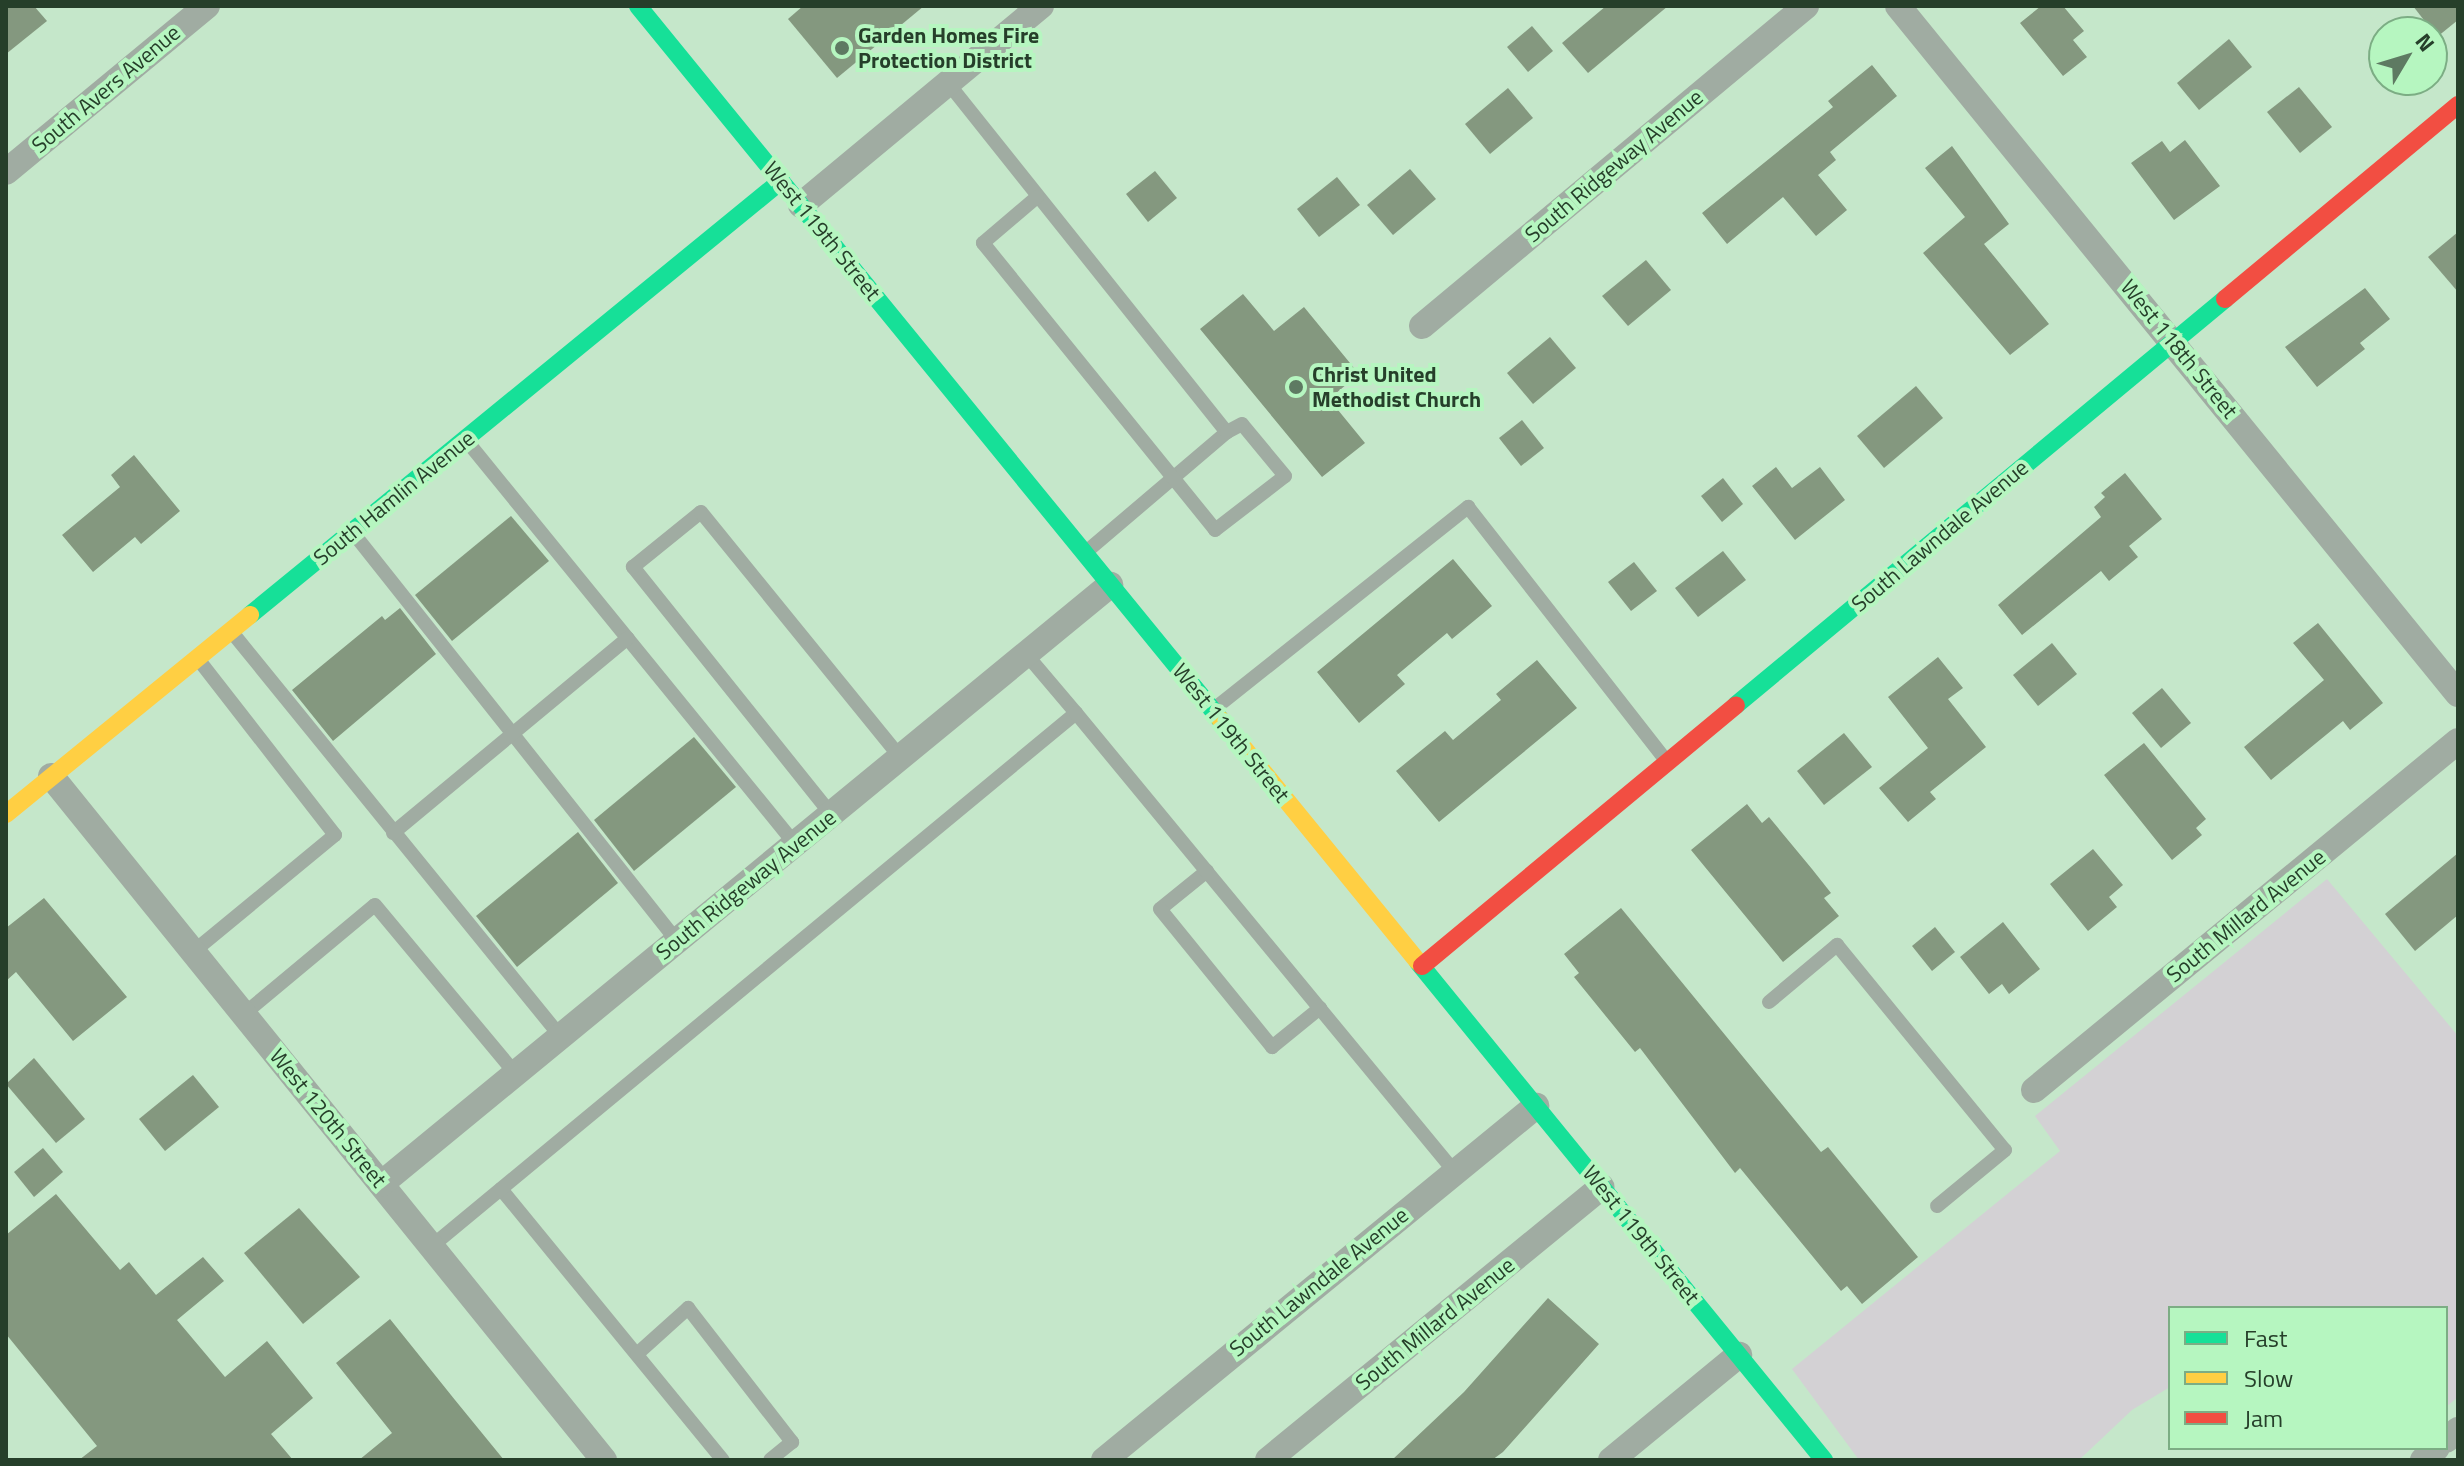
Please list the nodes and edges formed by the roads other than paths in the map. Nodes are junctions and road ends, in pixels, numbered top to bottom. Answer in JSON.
{"nodes":[{"id":1,"x":207,"y":6,"type":"edge"},
{"id":2,"x":638,"y":6,"type":"edge"},
{"id":3,"x":1041,"y":6,"type":"edge"},
{"id":4,"x":1806,"y":6,"type":"edge"},
{"id":5,"x":1898,"y":6,"type":"edge"},
{"id":6,"x":948,"y":83,"type":"junction"},
{"id":7,"x":2458,"y":105,"type":"edge"},
{"id":8,"x":6,"y":172,"type":"edge"},
{"id":9,"x":781,"y":181,"type":"junction"},
{"id":10,"x":1037,"y":197,"type":"junction"},
{"id":11,"x":801,"y":205,"type":"junction"},
{"id":12,"x":1422,"y":326,"type":"dead end"},
{"id":13,"x":2173,"y":341,"type":"junction"},
{"id":14,"x":1227,"y":432,"type":"junction"},
{"id":15,"x":466,"y":439,"type":"junction"},
{"id":16,"x":1175,"y":477,"type":"junction"},
{"id":17,"x":353,"y":532,"type":"junction"},
{"id":18,"x":1085,"y":553,"type":"junction"},
{"id":19,"x":1110,"y":585,"type":"junction"},
{"id":20,"x":230,"y":631,"type":"junction"},
{"id":21,"x":628,"y":638,"type":"junction"},
{"id":22,"x":1026,"y":654,"type":"junction"},
{"id":23,"x":197,"y":658,"type":"junction"},
{"id":24,"x":2458,"y":694,"type":"edge"},
{"id":25,"x":1213,"y":710,"type":"junction"},
{"id":26,"x":1076,"y":713,"type":"junction"},
{"id":27,"x":512,"y":733,"type":"junction"},
{"id":28,"x":2458,"y":741,"type":"edge"},
{"id":29,"x":900,"y":757,"type":"junction"},
{"id":30,"x":1667,"y":763,"type":"junction"},
{"id":31,"x":51,"y":776,"type":"junction"},
{"id":32,"x":6,"y":814,"type":"edge"},
{"id":33,"x":831,"y":814,"type":"junction"},
{"id":34,"x":393,"y":833,"type":"junction"},
{"id":35,"x":795,"y":844,"type":"junction"},
{"id":36,"x":1207,"y":871,"type":"junction"},
{"id":37,"x":677,"y":941,"type":"junction"},
{"id":38,"x":193,"y":952,"type":"junction"},
{"id":39,"x":1422,"y":966,"type":"junction"},
{"id":40,"x":1769,"y":1002,"type":"dead end"},
{"id":41,"x":1320,"y":1008,"type":"junction"},
{"id":42,"x":244,"y":1014,"type":"junction"},
{"id":43,"x":561,"y":1037,"type":"junction"},
{"id":44,"x":516,"y":1074,"type":"junction"},
{"id":45,"x":2034,"y":1090,"type":"dead end"},
{"id":46,"x":1536,"y":1106,"type":"junction"},
{"id":47,"x":1454,"y":1171,"type":"junction"},
{"id":48,"x":381,"y":1184,"type":"junction"},
{"id":49,"x":1602,"y":1187,"type":"junction"},
{"id":50,"x":501,"y":1189,"type":"junction"},
{"id":51,"x":1937,"y":1206,"type":"dead end"},
{"id":52,"x":432,"y":1246,"type":"junction"},
{"id":53,"x":637,"y":1354,"type":"junction"},
{"id":54,"x":1739,"y":1355,"type":"junction"},
{"id":55,"x":604,"y":1460,"type":"edge"},
{"id":56,"x":723,"y":1460,"type":"edge"},
{"id":57,"x":770,"y":1460,"type":"edge"},
{"id":58,"x":1104,"y":1460,"type":"edge"},
{"id":59,"x":1268,"y":1460,"type":"edge"},
{"id":60,"x":1611,"y":1460,"type":"edge"},
{"id":61,"x":1824,"y":1460,"type":"edge"}],
"edges":[{"from":1,"to":8,"type":"street","name":"South Avers Avenue"},
{"from":2,"to":9,"type":"street","name":"West 119th Street"},
{"from":3,"to":6,"type":"street"},
{"from":4,"to":12,"type":"street","name":"South Ridgeway Avenue"},
{"from":5,"to":13,"type":"street","name":"West 118th Street"},
{"from":6,"to":10,"type":"lane"},
{"from":6,"to":11,"type":"street"},
{"from":7,"to":13,"type":"street","name":"South Lawndale Avenue"},
{"from":9,"to":11,"type":"street","name":"West 119th Street"},
{"from":9,"to":15,"type":"street","name":"South Hamlin Avenue"},
{"from":10,"to":14,"type":"lane"},
{"from":10,"to":16,"type":"lane"},
{"from":11,"to":18,"type":"street","name":"West 119th Street"},
{"from":13,"to":24,"type":"street","name":"West 118th Street"},
{"from":13,"to":30,"type":"street","name":"South Lawndale Avenue"},
{"from":14,"to":16,"type":"lane"},
{"from":14,"to":16,"type":"lane"},
{"from":15,"to":17,"type":"street","name":"South Hamlin Avenue"},
{"from":15,"to":21,"type":"lane"},
{"from":16,"to":18,"type":"lane"},
{"from":17,"to":20,"type":"street","name":"South Hamlin Avenue"},
{"from":17,"to":27,"type":"lane"},
{"from":18,"to":19,"type":"street","name":"West 119th Street"},
{"from":19,"to":22,"type":"street","name":"South Ridgeway Avenue"},
{"from":19,"to":25,"type":"street","name":"West 119th Street"},
{"from":20,"to":23,"type":"street","name":"South Hamlin Avenue"},
{"from":20,"to":34,"type":"lane"},
{"from":21,"to":27,"type":"lane"},
{"from":21,"to":35,"type":"lane"},
{"from":22,"to":26,"type":"lane"},
{"from":22,"to":29,"type":"street","name":"South Ridgeway Avenue"},
{"from":23,"to":31,"type":"street","name":"South Hamlin Avenue"},
{"from":23,"to":38,"type":"lane"},
{"from":25,"to":30,"type":"lane"},
{"from":25,"to":39,"type":"street","name":"West 119th Street"},
{"from":26,"to":36,"type":"lane"},
{"from":26,"to":50,"type":"lane"},
{"from":27,"to":34,"type":"lane"},
{"from":27,"to":37,"type":"lane"},
{"from":28,"to":45,"type":"street","name":"South Millard Avenue"},
{"from":29,"to":33,"type":"street","name":"South Ridgeway Avenue"},
{"from":29,"to":33,"type":"lane"},
{"from":30,"to":39,"type":"street","name":"South Lawndale Avenue"},
{"from":31,"to":32,"type":"street","name":"South Hamlin Avenue"},
{"from":31,"to":38,"type":"street","name":"West 120th Street"},
{"from":33,"to":35,"type":"street","name":"South Ridgeway Avenue"},
{"from":34,"to":43,"type":"lane"},
{"from":35,"to":37,"type":"street","name":"South Ridgeway Avenue"},
{"from":36,"to":41,"type":"lane"},
{"from":36,"to":41,"type":"lane"},
{"from":37,"to":43,"type":"street","name":"South Ridgeway Avenue"},
{"from":38,"to":42,"type":"street","name":"West 120th Street"},
{"from":39,"to":46,"type":"street","name":"West 119th Street"},
{"from":40,"to":51,"type":"lane"},
{"from":41,"to":47,"type":"lane"},
{"from":42,"to":44,"type":"lane"},
{"from":42,"to":48,"type":"street","name":"West 120th Street"},
{"from":43,"to":44,"type":"street","name":"South Ridgeway Avenue"},
{"from":44,"to":48,"type":"street","name":"South Ridgeway Avenue"},
{"from":46,"to":47,"type":"street","name":"South Lawndale Avenue"},
{"from":46,"to":49,"type":"street","name":"West 119th Street"},
{"from":47,"to":58,"type":"street","name":"South Lawndale Avenue"},
{"from":48,"to":52,"type":"street","name":"West 120th Street"},
{"from":49,"to":54,"type":"street","name":"West 119th Street"},
{"from":49,"to":59,"type":"street","name":"South Millard Avenue"},
{"from":50,"to":52,"type":"lane"},
{"from":50,"to":53,"type":"lane"},
{"from":52,"to":55,"type":"street","name":"West 120th Street"},
{"from":53,"to":56,"type":"lane"},
{"from":53,"to":57,"type":"lane"},
{"from":54,"to":60,"type":"street"},
{"from":54,"to":61,"type":"street","name":"West 119th Street"}]}
